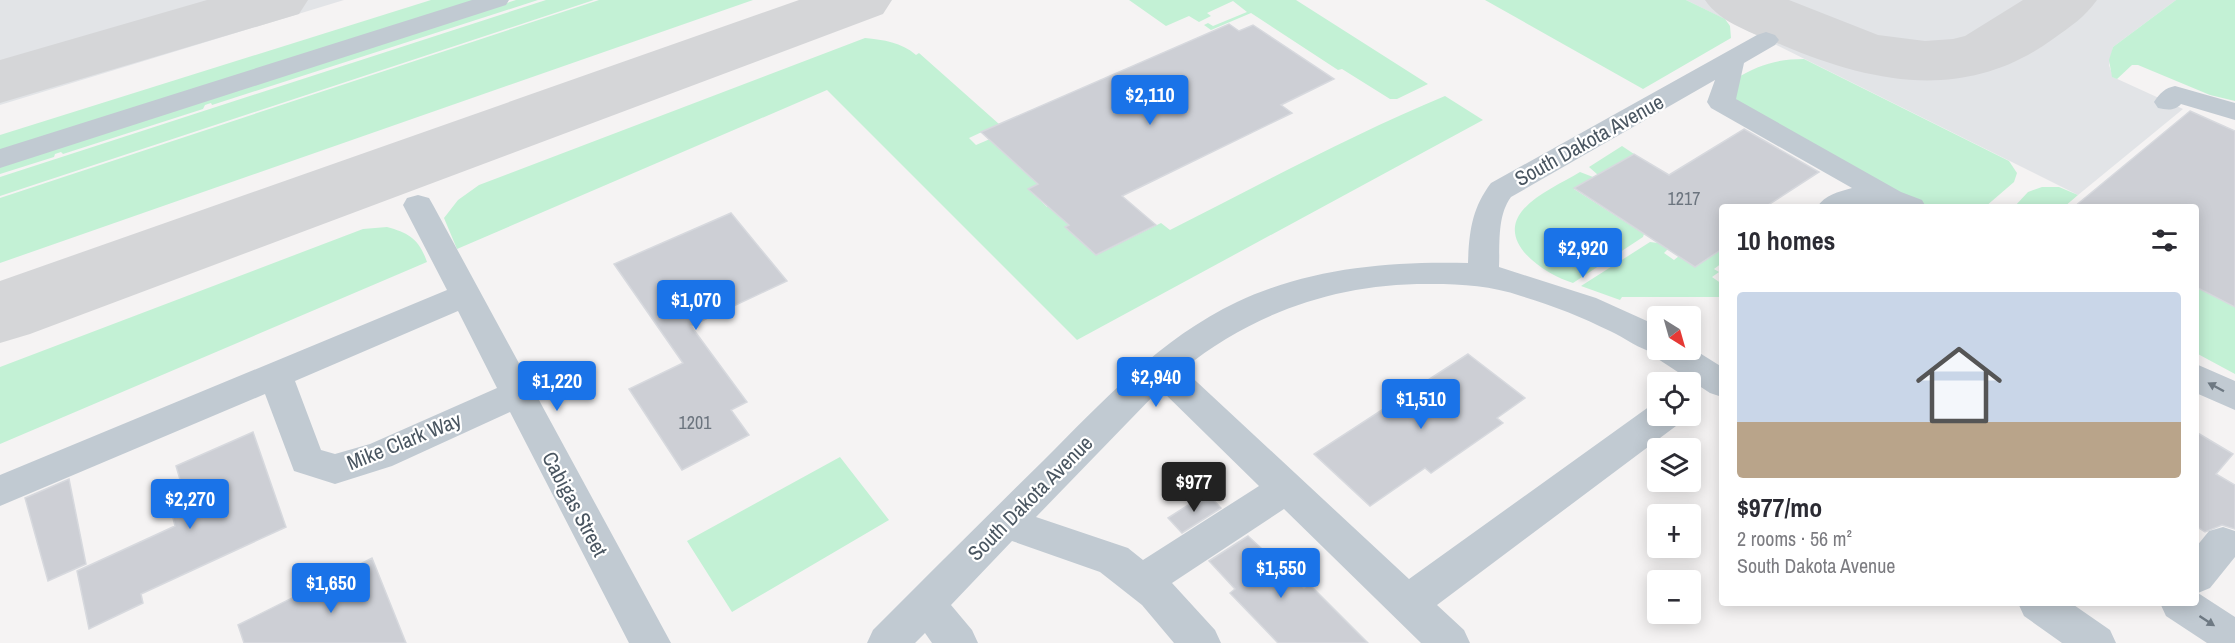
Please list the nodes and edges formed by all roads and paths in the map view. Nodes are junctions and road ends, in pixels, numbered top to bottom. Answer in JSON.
{"nodes":[{"id":1,"x":497,"y":0,"type":"edge"},
{"id":2,"x":1766,"y":40,"type":"dead end"},
{"id":3,"x":1732,"y":59,"type":"junction"},
{"id":4,"x":2168,"y":102,"type":"dead end"},
{"id":5,"x":2235,"y":112,"type":"edge"},
{"id":6,"x":0,"y":159,"type":"edge"},
{"id":7,"x":1900,"y":202,"type":"edge"},
{"id":8,"x":1836,"y":204,"type":"edge"},
{"id":9,"x":418,"y":205,"type":"dead end"},
{"id":10,"x":1483,"y":275,"type":"junction"},
{"id":11,"x":465,"y":295,"type":"junction"},
{"id":12,"x":1647,"y":336,"type":"edge"},
{"id":13,"x":1681,"y":360,"type":"edge"},
{"id":14,"x":1161,"y":369,"type":"junction"},
{"id":15,"x":276,"y":375,"type":"junction"},
{"id":16,"x":2199,"y":379,"type":"edge"},
{"id":17,"x":1709,"y":386,"type":"edge"},
{"id":18,"x":517,"y":394,"type":"junction"},
{"id":19,"x":2235,"y":397,"type":"edge"},
{"id":20,"x":1649,"y":426,"type":"edge"},
{"id":21,"x":1286,"y":488,"type":"junction"},
{"id":22,"x":0,"y":491,"type":"edge"},
{"id":23,"x":1005,"y":523,"type":"junction"},
{"id":24,"x":2223,"y":543,"type":"dead end"},
{"id":25,"x":2199,"y":572,"type":"edge"},
{"id":26,"x":1142,"y":582,"type":"junction"},
{"id":27,"x":926,"y":604,"type":"junction"},
{"id":28,"x":1409,"y":605,"type":"junction"},
{"id":29,"x":2042,"y":606,"type":"edge"},
{"id":30,"x":2185,"y":606,"type":"edge"},
{"id":31,"x":2235,"y":639,"type":"edge"},
{"id":32,"x":2093,"y":642,"type":"edge"},
{"id":33,"x":650,"y":643,"type":"edge"},
{"id":34,"x":888,"y":643,"type":"edge"},
{"id":35,"x":957,"y":643,"type":"edge"},
{"id":36,"x":1200,"y":643,"type":"edge"},
{"id":37,"x":1449,"y":643,"type":"edge"}],
"edges":[{"from":1,"to":6,"type":"street"},
{"from":2,"to":3,"type":"street","name":"South Dakota Avenue"},
{"from":3,"to":7,"type":"street"},
{"from":3,"to":10,"type":"street","name":"South Dakota Avenue"},
{"from":4,"to":5,"type":"street"},
{"from":7,"to":8,"type":"street"},
{"from":9,"to":11,"type":"street","name":"Cabigas Street"},
{"from":10,"to":12,"type":"street"},
{"from":10,"to":14,"type":"street","name":"South Dakota Avenue"},
{"from":11,"to":15,"type":"street"},
{"from":11,"to":18,"type":"street","name":"Cabigas Street"},
{"from":13,"to":17,"type":"street"},
{"from":14,"to":21,"type":"street"},
{"from":14,"to":23,"type":"street","name":"South Dakota Avenue"},
{"from":15,"to":18,"type":"street","name":"Mike Clark Way"},
{"from":15,"to":22,"type":"street"},
{"from":19,"to":16,"type":"street","one_way":true},
{"from":18,"to":33,"type":"street","name":"Cabigas Street"},
{"from":20,"to":28,"type":"street"},
{"from":21,"to":26,"type":"street"},
{"from":21,"to":28,"type":"street"},
{"from":23,"to":26,"type":"street"},
{"from":23,"to":27,"type":"street","name":"South Dakota Avenue"},
{"from":24,"to":25,"type":"street"},
{"from":26,"to":36,"type":"street"},
{"from":27,"to":34,"type":"street","name":"South Dakota Avenue"},
{"from":27,"to":35,"type":"street"},
{"from":28,"to":37,"type":"street"},
{"from":29,"to":32,"type":"street"},
{"from":30,"to":31,"type":"street","one_way":true}]}
